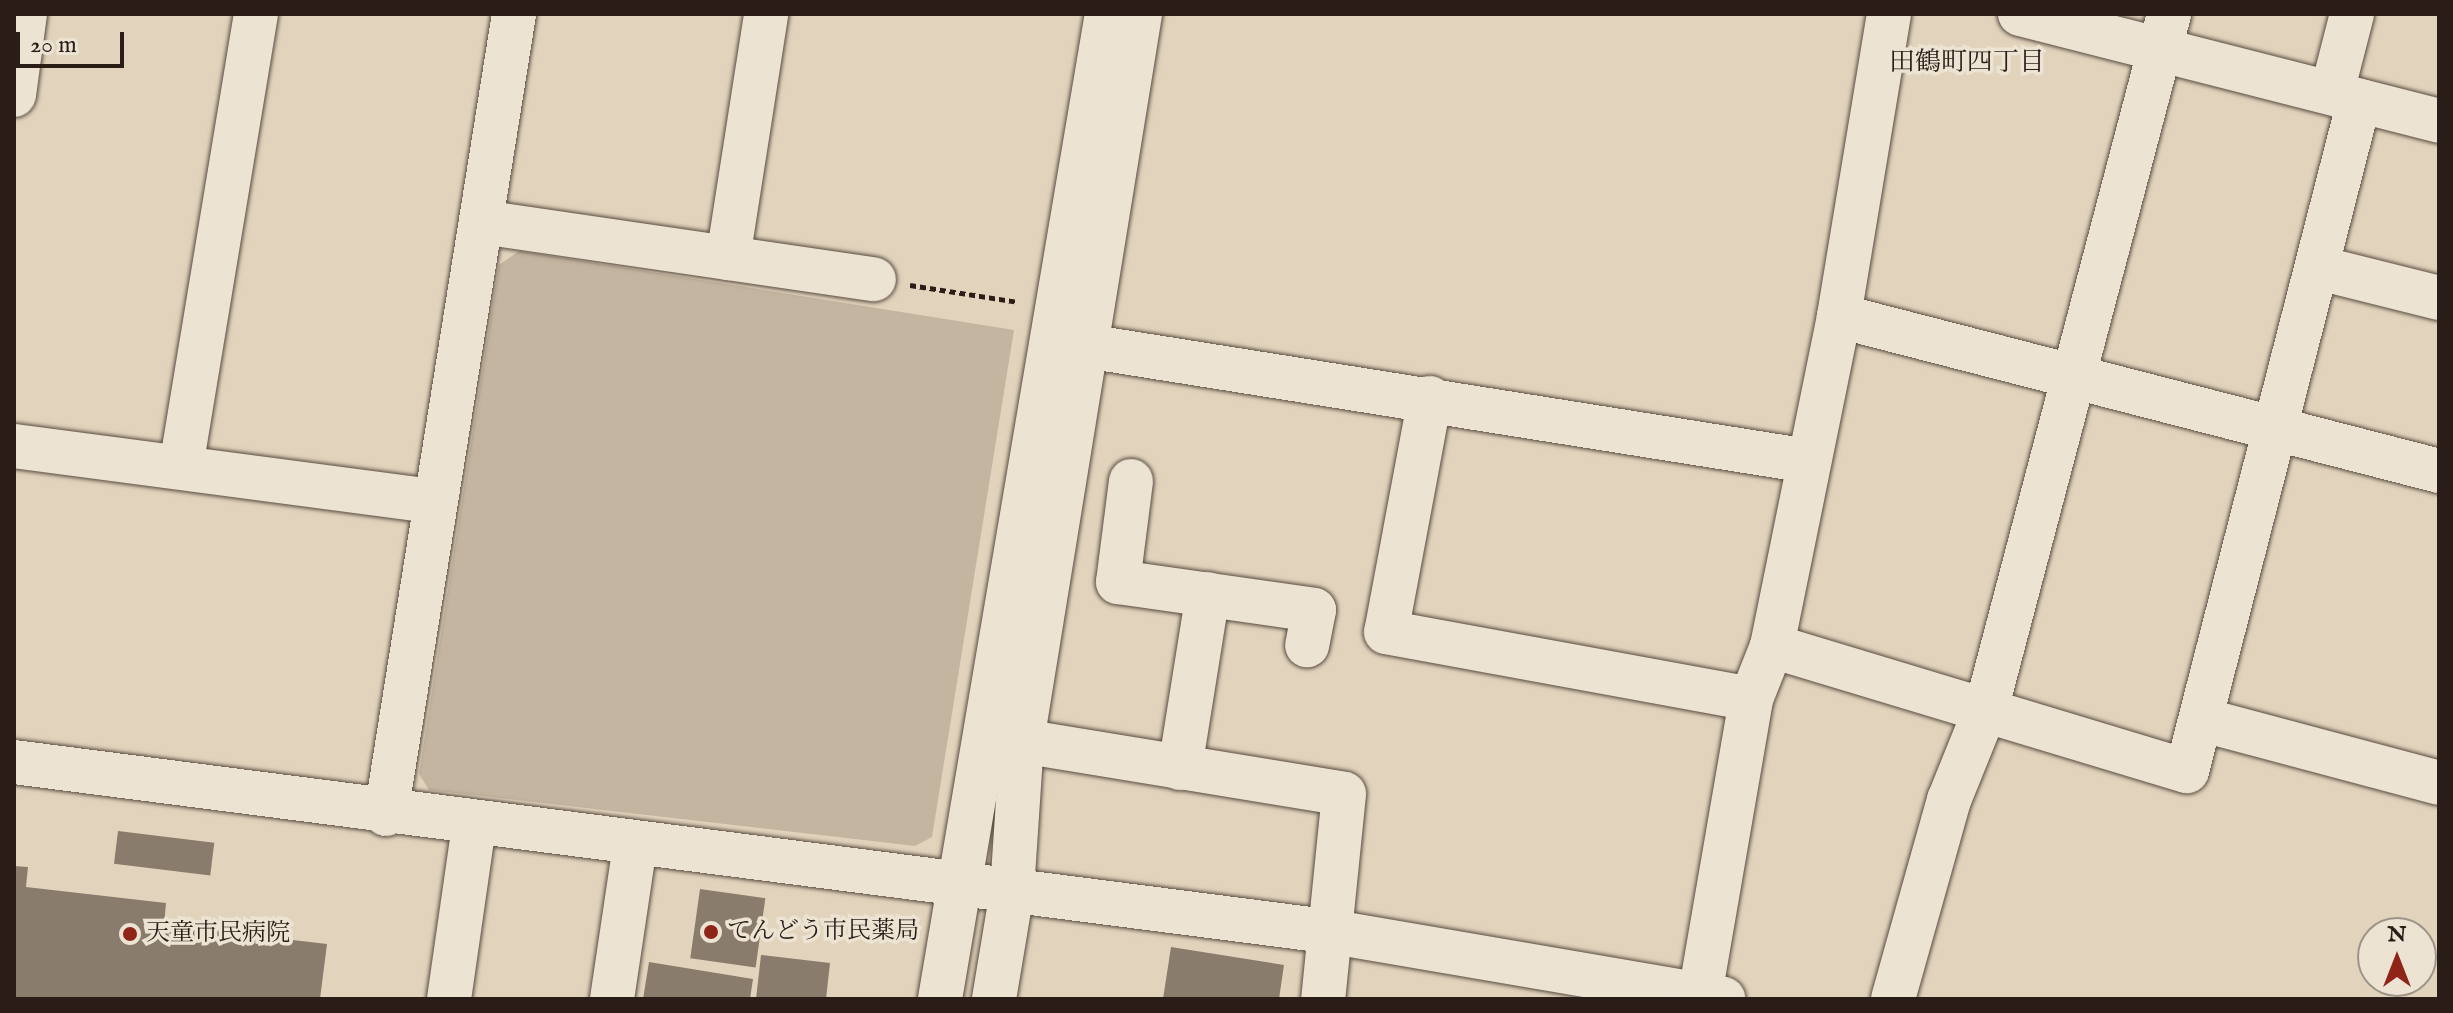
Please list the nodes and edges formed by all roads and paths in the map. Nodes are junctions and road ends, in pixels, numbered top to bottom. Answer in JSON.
{"nodes":[{"id":1,"x":25,"y":14,"type":"edge"},
{"id":2,"x":256,"y":14,"type":"edge"},
{"id":3,"x":514,"y":14,"type":"edge"},
{"id":4,"x":766,"y":14,"type":"edge"},
{"id":5,"x":1107,"y":14,"type":"edge"},
{"id":6,"x":1140,"y":14,"type":"edge"},
{"id":7,"x":1889,"y":14,"type":"edge"},
{"id":8,"x":2020,"y":14,"type":"edge"},
{"id":9,"x":2352,"y":14,"type":"edge"},
{"id":10,"x":2165,"y":32,"type":"edge"},
{"id":11,"x":14,"y":95,"type":"edge"},
{"id":12,"x":2346,"y":97,"type":"junction"},
{"id":13,"x":2439,"y":121,"type":"edge"},
{"id":14,"x":481,"y":222,"type":"junction"},
{"id":15,"x":728,"y":258,"type":"junction"},
{"id":16,"x":2319,"y":268,"type":"junction"},
{"id":17,"x":874,"y":279,"type":"joint"},
{"id":18,"x":2439,"y":298,"type":"edge"},
{"id":19,"x":1055,"y":308,"type":"junction"},
{"id":20,"x":1839,"y":316,"type":"junction"},
{"id":21,"x":1086,"y":346,"type":"junction"},
{"id":22,"x":2079,"y":374,"type":"junction"},
{"id":23,"x":1430,"y":398,"type":"junction"},
{"id":24,"x":2277,"y":429,"type":"junction"},
{"id":25,"x":14,"y":446,"type":"edge"},
{"id":26,"x":1808,"y":461,"type":"junction"},
{"id":27,"x":181,"y":467,"type":"junction"},
{"id":28,"x":2439,"y":471,"type":"edge"},
{"id":29,"x":1131,"y":481,"type":"dead end"},
{"id":30,"x":433,"y":501,"type":"junction"},
{"id":31,"x":1208,"y":594,"type":"junction"},
{"id":32,"x":1307,"y":645,"type":"dead end"},
{"id":33,"x":1772,"y":646,"type":"junction"},
{"id":34,"x":1751,"y":699,"type":"junction"},
{"id":35,"x":1987,"y":706,"type":"junction"},
{"id":36,"x":2203,"y":720,"type":"junction"},
{"id":37,"x":1022,"y":741,"type":"junction"},
{"id":38,"x":14,"y":762,"type":"edge"},
{"id":39,"x":1180,"y":768,"type":"junction"},
{"id":40,"x":2439,"y":783,"type":"edge"},
{"id":41,"x":386,"y":814,"type":"junction"},
{"id":42,"x":474,"y":825,"type":"junction"},
{"id":43,"x":635,"y":846,"type":"junction"},
{"id":44,"x":958,"y":884,"type":"junction"},
{"id":45,"x":1012,"y":891,"type":"junction"},
{"id":46,"x":1333,"y":932,"type":"junction"},
{"id":47,"x":1711,"y":997,"type":"edge"},
{"id":48,"x":449,"y":999,"type":"edge"},
{"id":49,"x":612,"y":999,"type":"edge"},
{"id":50,"x":940,"y":999,"type":"edge"},
{"id":51,"x":994,"y":999,"type":"edge"},
{"id":52,"x":1323,"y":999,"type":"edge"},
{"id":53,"x":1893,"y":999,"type":"edge"}],
"edges":[{"from":1,"to":11,"type":"street"},
{"from":2,"to":27,"type":"street"},
{"from":3,"to":14,"type":"street"},
{"from":4,"to":15,"type":"street"},
{"from":5,"to":19,"type":"street"},
{"from":6,"to":21,"type":"street"},
{"from":7,"to":20,"type":"street"},
{"from":8,"to":10,"type":"street"},
{"from":9,"to":12,"type":"street"},
{"from":10,"to":12,"type":"street"},
{"from":10,"to":22,"type":"street"},
{"from":12,"to":13,"type":"street"},
{"from":12,"to":16,"type":"street"},
{"from":14,"to":15,"type":"street"},
{"from":14,"to":30,"type":"street"},
{"from":15,"to":17,"type":"street"},
{"from":16,"to":18,"type":"street"},
{"from":16,"to":24,"type":"street"},
{"from":17,"to":19,"type":"path"},
{"from":19,"to":44,"type":"street"},
{"from":20,"to":22,"type":"street"},
{"from":20,"to":26,"type":"street"},
{"from":21,"to":23,"type":"street"},
{"from":21,"to":37,"type":"street"},
{"from":22,"to":24,"type":"street"},
{"from":22,"to":35,"type":"street"},
{"from":23,"to":26,"type":"street"},
{"from":23,"to":34,"type":"street"},
{"from":24,"to":28,"type":"street"},
{"from":24,"to":36,"type":"street"},
{"from":25,"to":27,"type":"street"},
{"from":26,"to":33,"type":"street"},
{"from":27,"to":30,"type":"street"},
{"from":29,"to":31,"type":"street"},
{"from":30,"to":41,"type":"street"},
{"from":31,"to":32,"type":"street"},
{"from":31,"to":39,"type":"street"},
{"from":33,"to":34,"type":"street"},
{"from":33,"to":35,"type":"street"},
{"from":34,"to":47,"type":"street"},
{"from":35,"to":36,"type":"street"},
{"from":35,"to":53,"type":"street"},
{"from":36,"to":40,"type":"street"},
{"from":37,"to":39,"type":"street"},
{"from":37,"to":45,"type":"street"},
{"from":38,"to":41,"type":"street"},
{"from":39,"to":46,"type":"street"},
{"from":41,"to":42,"type":"street"},
{"from":42,"to":43,"type":"street"},
{"from":42,"to":48,"type":"street"},
{"from":43,"to":44,"type":"street"},
{"from":43,"to":49,"type":"street"},
{"from":44,"to":45,"type":"street"},
{"from":44,"to":50,"type":"street"},
{"from":45,"to":46,"type":"street"},
{"from":45,"to":51,"type":"street"},
{"from":46,"to":47,"type":"street"},
{"from":46,"to":52,"type":"street"}]}
